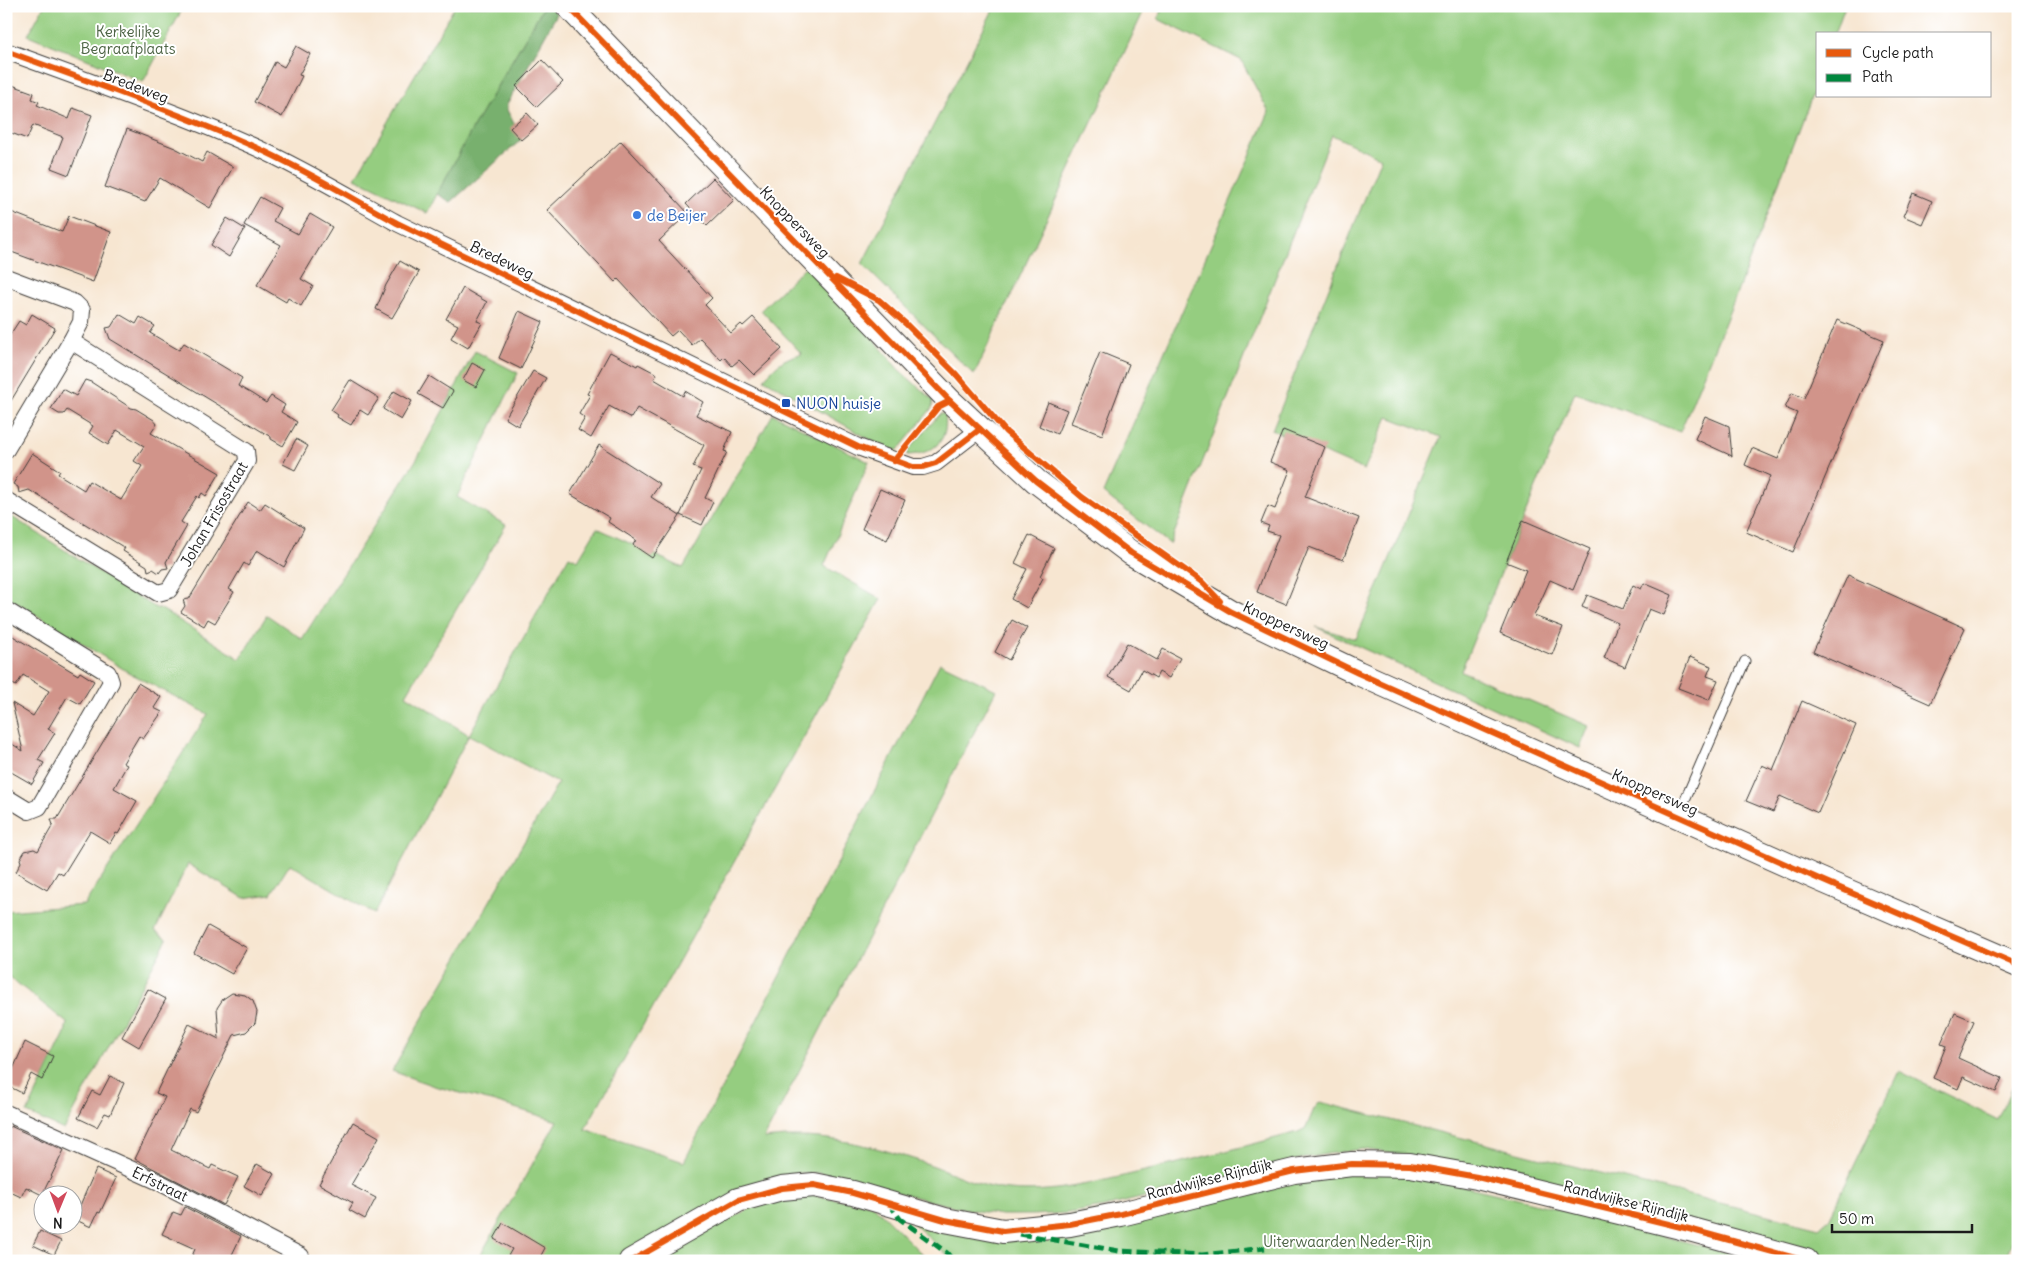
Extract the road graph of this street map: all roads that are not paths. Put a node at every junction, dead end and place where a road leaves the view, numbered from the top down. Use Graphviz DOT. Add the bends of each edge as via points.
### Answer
graph roads {
  1 [pos="568,6"];
  2 [pos="6,51"];
  3 [pos="6,277"];
  4 [pos="71,341"];
  5 [pos="980,429"];
  6 [pos="6,450"];
  7 [pos="6,500"];
  8 [pos="6,610"];
  9 [pos="1746,661"];
  10 [pos="6,797"];
  11 [pos="1678,816"];
  12 [pos="2018,965"];
  13 [pos="6,1113"];
  14 [pos="301,1256"];
  15 [pos="631,1261"];
  16 [pos="1806,1261"];
  1 -- 5 [label="main road, Knoppersweg"];
  2 -- 5 [label="street, Bredeweg" via="114,90 256,148 397,223 858,447 913,467 923,467 936,463"];
  3 -- 4 [label="street" via="75,303 82,310 81,322"];
  4 -- 6 [label="street"];
  4 -- 7 [label="street, Johan Frisostraat" via="246,451 247,461 169,590 158,593"];
  5 -- 11 [label="main road, Knoppersweg" via="1036,481 1131,554 1231,612 1367,677"];
  8 -- 10 [label="street" via="108,673 111,682 40,807 29,812"];
  9 -- 11 [label="lane"];
  11 -- 12 [label="main road, Knoppersweg"];
  13 -- 14 [label="street, Erfstraat" via="157,1181"];
  15 -- 16 [label="main road, Randwijkse Rijndijk" via="738,1200 782,1188 814,1185 945,1220 1003,1231 1070,1224 1294,1171 1352,1164 1410,1165 1477,1177"];
}
